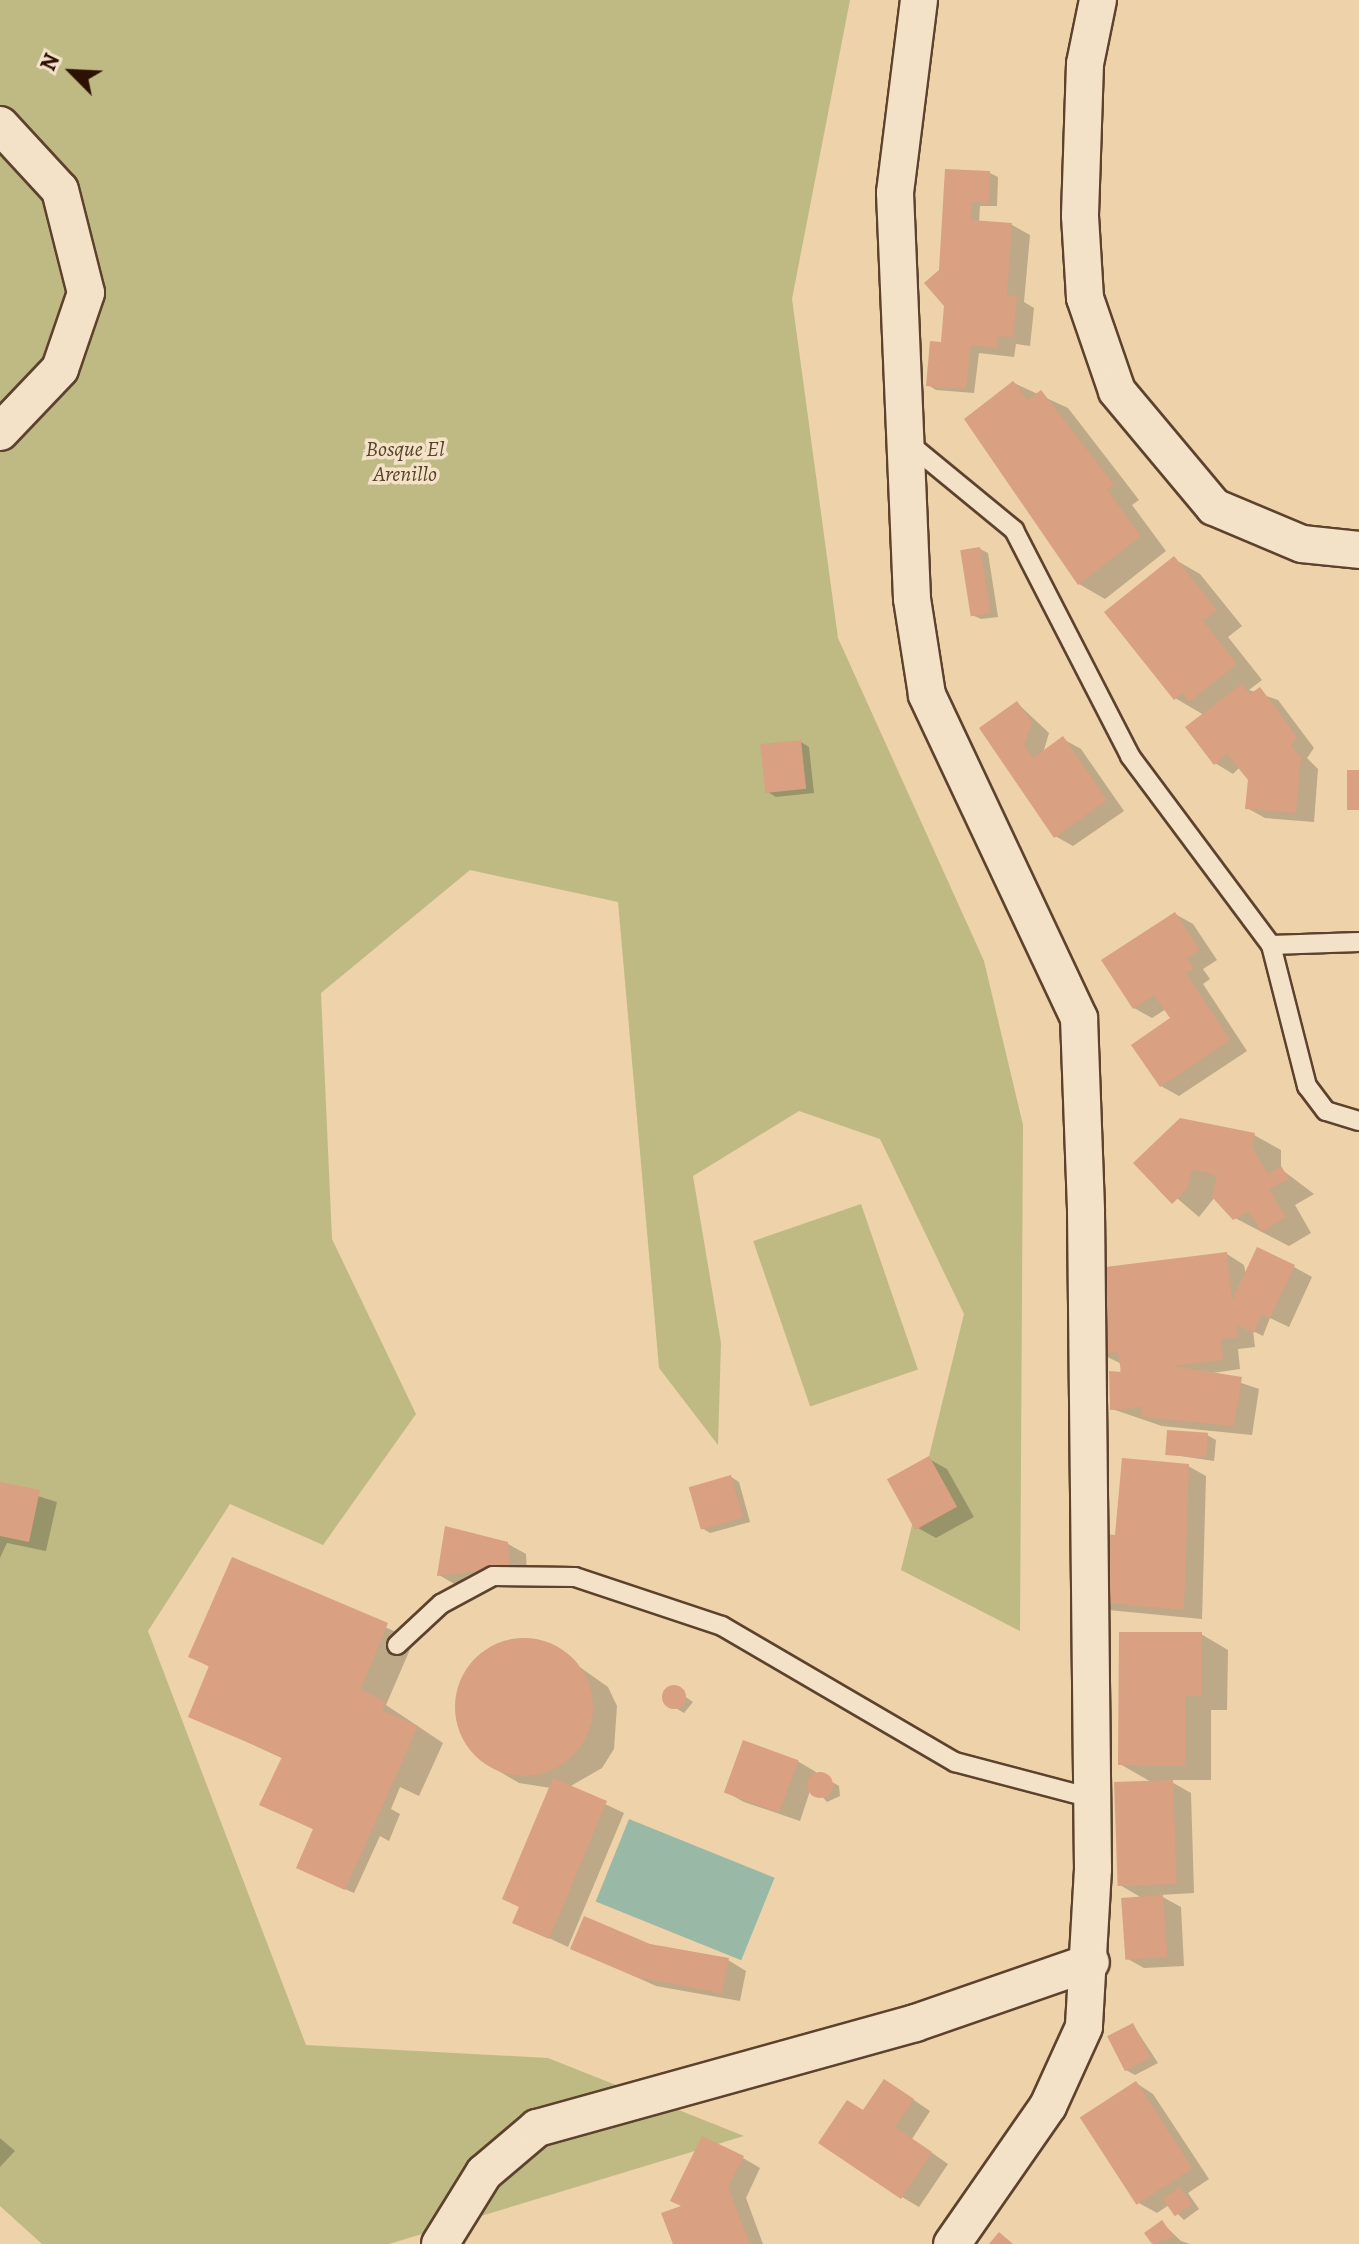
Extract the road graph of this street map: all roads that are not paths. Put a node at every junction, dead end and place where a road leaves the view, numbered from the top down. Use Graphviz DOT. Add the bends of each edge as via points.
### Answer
graph roads {
  1 [pos="919,0"];
  2 [pos="1098,0"];
  3 [pos="0,125"];
  4 [pos="0,432"];
  5 [pos="900,436"];
  6 [pos="1359,550"];
  7 [pos="1359,942"];
  8 [pos="1271,945"];
  9 [pos="1359,1121"];
  10 [pos="397,1645"];
  11 [pos="1091,1798"];
  12 [pos="1091,1962"];
  13 [pos="440,2244"];
  14 [pos="952,2244"];
  1 -- 5 [label="street" via="895,193"];
  2 -- 6 [label="street" via="1085,64 1080,216 1085,298 1117,391 1214,507 1302,544"];
  3 -- 4 [label="street" via="60,190 86,293 60,369"];
  5 -- 8 [label="lane" via="1014,530 1130,756"];
  5 -- 11 [label="street" via="903,527 927,695 1079,1018"];
  7 -- 8 [label="lane"];
  8 -- 9 [label="lane" via="1307,1086 1326,1111"];
  10 -- 11 [label="lane" via="441,1604 493,1576 575,1577 722,1626 955,1762"];
  11 -- 12 [label="street"];
  12 -- 13 [label="street" via="915,2023 537,2128 484,2173"];
  12 -- 14 [label="street" via="1084,2027 1048,2106"];
}
